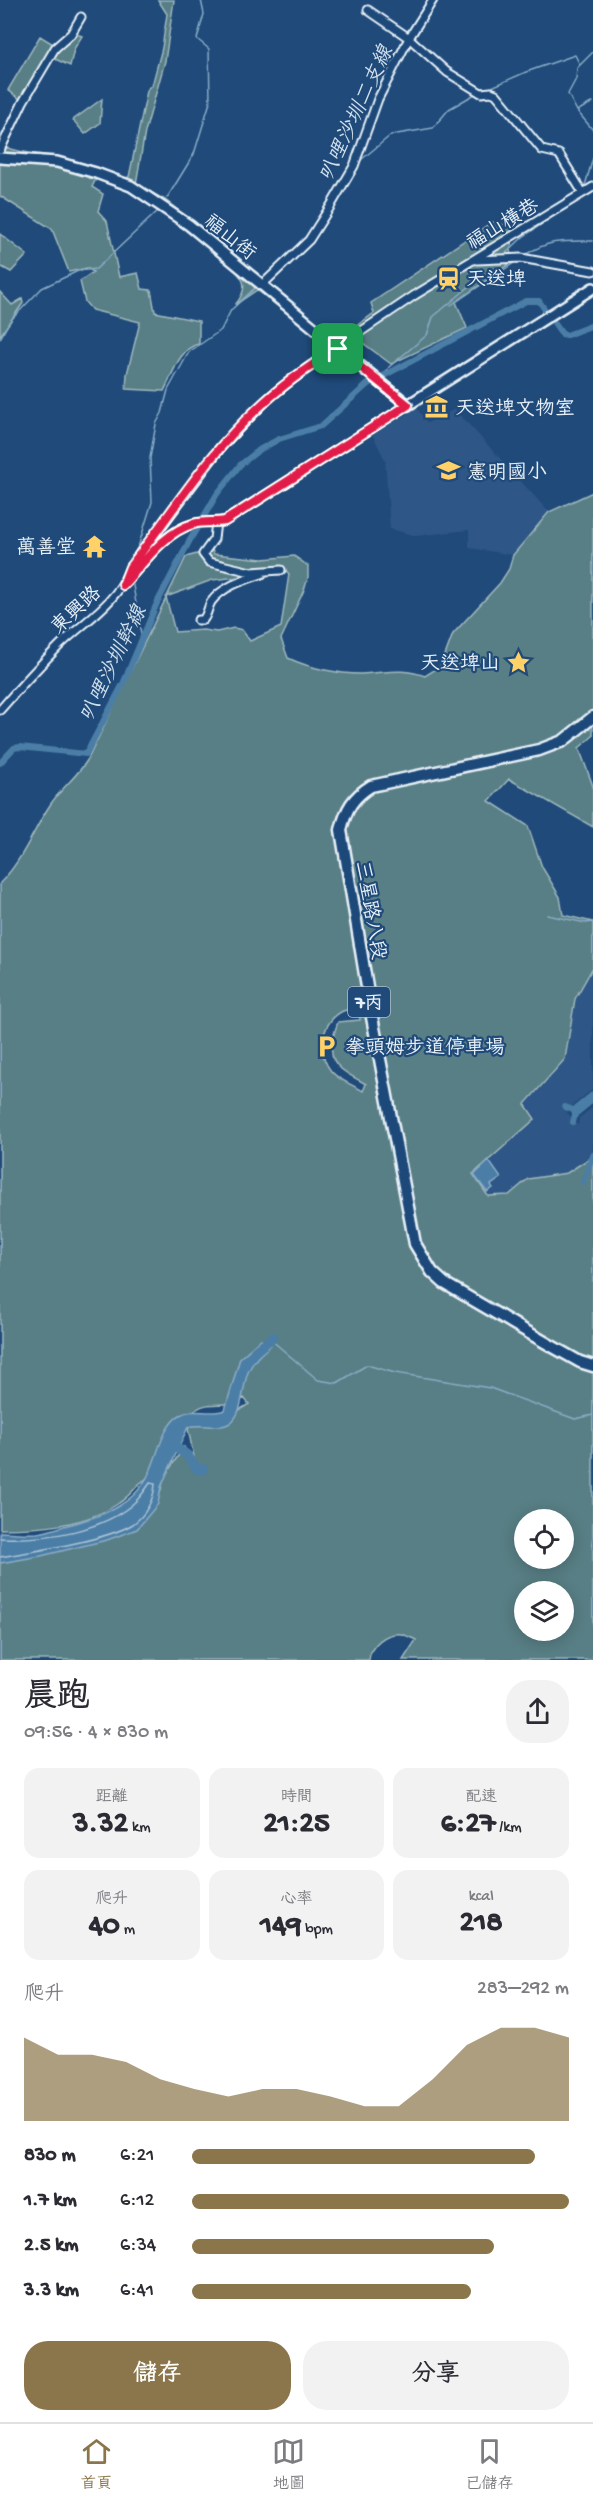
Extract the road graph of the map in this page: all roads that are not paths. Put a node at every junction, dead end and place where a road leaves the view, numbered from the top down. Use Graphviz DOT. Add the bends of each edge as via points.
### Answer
graph roads {
  1 [pos="433,0"];
  2 [pos="368,10"];
  3 [pos="81,17"];
  4 [pos="409,38"];
  5 [pos="0,150"];
  6 [pos="0,158"];
  7 [pos="593,186"];
  8 [pos="583,193"];
  9 [pos="501,244"];
  10 [pos="500,259"];
  11 [pos="474,260"];
  12 [pos="593,271"];
  13 [pos="262,285"];
  14 [pos="593,288"];
  15 [pos="338,349"];
  16 [pos="408,405"];
  17 [pos="216,522"];
  18 [pos="281,570"];
  19 [pos="270,572"];
  20 [pos="123,585"];
  21 [pos="198,620"];
  22 [pos="0,710"];
  23 [pos="593,717"];
  24 [pos="593,1366"];
  1 -- 4 [label="street"];
  2 -- 4 [label="street"];
  3 -- 5 [label="street" via="71,34 54,48"];
  4 -- 8 [label="street" via="447,72 481,93 496,94 542,150 559,154"];
  4 -- 13 [label="street" via="378,99 348,176 309,240"];
  6 -- 13 [label="street, 福山街" via="57,162 131,186 183,220"];
  7 -- 8 [label="street, 福山橫巷"];
  8 -- 9 [label="street, 福山橫巷"];
  9 -- 10 [label="street"];
  9 -- 11 [label="street, 福山橫巷"];
  10 -- 11 [label="street"];
  10 -- 12 [label="street" via="521,258"];
  11 -- 15 [label="street, 福山橫巷"];
  13 -- 15 [label="street, 福山街"];
  14 -- 16 [label="street"];
  15 -- 16 [label="street, 福山街"];
  15 -- 20 [label="street, 東興路" via="272,395 235,431 130,567"];
  16 -- 17 [label="street" via="225,521"];
  17 -- 19 [label="street" via="214,539 203,554 209,562 251,572"];
  17 -- 20 [label="street" via="184,526 168,537"];
  18 -- 19 [label="street"];
  19 -- 21 [label="street" via="237,583 220,594 203,620"];
  20 -- 22 [label="street, 東興路"];
  23 -- 24 [label="main road, 三星路八段 / 7丙" via="563,741 539,750 371,786 351,802 341,830 415,1244 432,1272 444,1283"];
}
